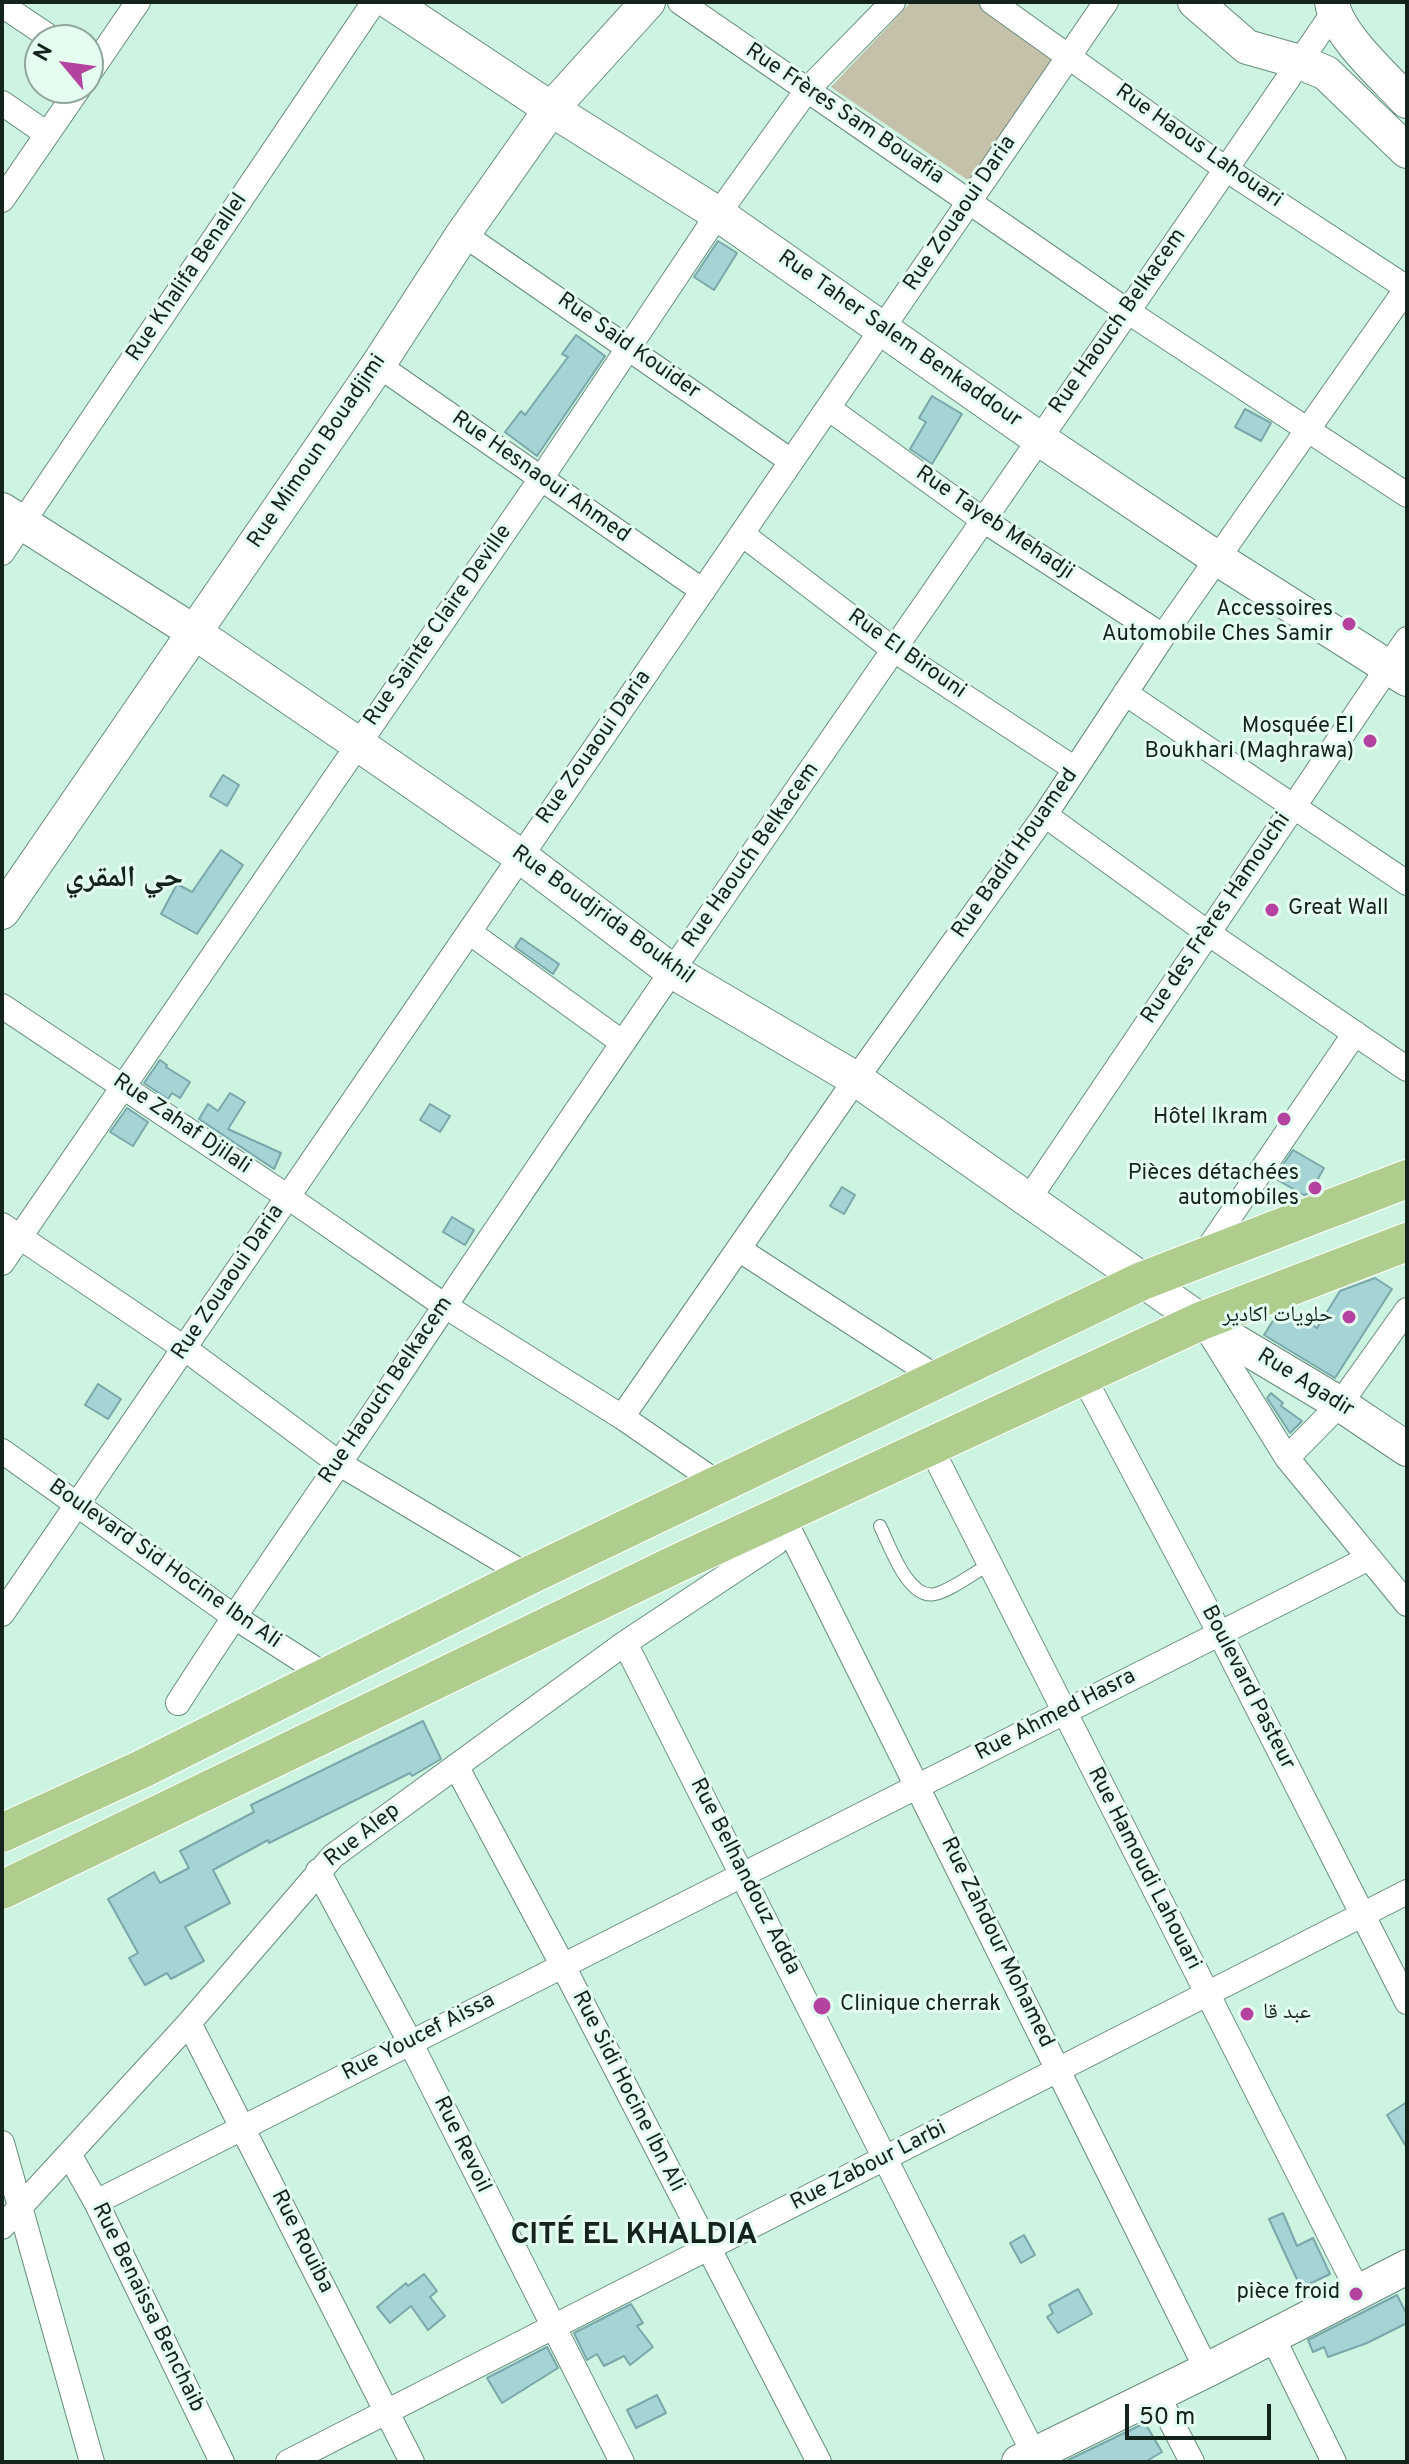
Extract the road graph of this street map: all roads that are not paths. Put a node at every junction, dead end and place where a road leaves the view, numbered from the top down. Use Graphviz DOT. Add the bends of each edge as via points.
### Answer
graph roads {
  1 [pos="138,2"];
  2 [pos="374,2"];
  3 [pos="390,2"];
  4 [pos="648,2"];
  5 [pos="680,2"];
  6 [pos="893,2"];
  7 [pos="992,2"];
  8 [pos="1106,2"];
  9 [pos="1195,2"];
  10 [pos="2,5"];
  11 [pos="1333,8"];
  12 [pos="30,24"];
  13 [pos="104,49"];
  14 [pos="1069,57"];
  15 [pos="1300,62"];
  16 [pos="807,90"];
  17 [pos="1407,101"];
  18 [pos="2,103"];
  19 [pos="68,104"];
  20 [pos="551,109"];
  21 [pos="47,134"];
  22 [pos="1407,151"];
  23 [pos="1227,170"];
  24 [pos="2,200"];
  25 [pos="970,201"];
  26 [pos="718,214"];
  27 [pos="463,234"];
  28 [pos="1404,300"];
  29 [pos="1127,311"];
  30 [pos="883,328"];
  31 [pos="629,347"];
  32 [pos="378,365"];
  33 [pos="828,408"];
  34 [pos="1307,429"];
  35 [pos="1038,438"];
  36 [pos="791,461"];
  37 [pos="540,480"];
  38 [pos="1407,495"];
  39 [pos="12,516"];
  40 [pos="983,520"];
  41 [pos="742,534"];
  42 [pos="2,553"];
  43 [pos="1218,559"];
  44 [pos="703,591"];
  45 [pos="194,632"];
  46 [pos="1163,636"];
  47 [pos="894,650"];
  48 [pos="1401,661"];
  49 [pos="1125,693"];
  50 [pos="358,744"];
  51 [pos="1075,769"];
  52 [pos="1292,805"];
  53 [pos="1045,815"];
  54 [pos="520,856"];
  55 [pos="1407,883"];
  56 [pos="2,912"];
  57 [pos="469,932"];
  58 [pos="1208,933"];
  59 [pos="672,971"];
  60 [pos="2,1006"];
  61 [pos="1355,1033"];
  62 [pos="623,1043"];
  63 [pos="1407,1069"];
  64 [pos="856,1079"];
  65 [pos="123,1086"];
  66 [pos="1407,1179"];
  67 [pos="288,1197"];
  68 [pos="1028,1200"];
  69 [pos="11,1231"];
  70 [pos="1407,1242"];
  71 [pos="740,1250"];
  72 [pos="1203,1256"];
  73 [pos="2,1263"];
  74 [pos="1142,1281"];
  75 [pos="445,1306"];
  76 [pos="1407,1310"];
  77 [pos="1201,1321"];
  78 [pos="184,1348"];
  79 [pos="1083,1376"];
  80 [pos="939,1379"];
  81 [pos="1340,1404"];
  82 [pos="622,1417"];
  83 [pos="930,1446"];
  84 [pos="1407,1449"];
  85 [pos="2,1451"];
  86 [pos="1287,1458"];
  87 [pos="340,1464"];
  88 [pos="719,1484"];
  89 [pos="78,1504"];
  90 [pos="783,1517"];
  91 [pos="880,1526"];
  92 [pos="1369,1558"];
  93 [pos="990,1564"];
  94 [pos="528,1576"];
  95 [pos="1407,1604"];
  96 [pos="2,1614"];
  97 [pos="233,1616"];
  98 [pos="1220,1634"];
  99 [pos="625,1643"];
  100 [pos="328,1677"];
  101 [pos="178,1703"];
  102 [pos="1064,1713"];
  103 [pos="456,1766"];
  104 [pos="918,1785"];
  105 [pos="2,1833"];
  106 [pos="318,1871"];
  107 [pos="744,1876"];
  108 [pos="2,1890"];
  109 [pos="1407,1892"];
  110 [pos="1361,1913"];
  111 [pos="563,1966"];
  112 [pos="1205,1994"];
  113 [pos="1407,2002"];
  114 [pos="189,2023"];
  115 [pos="410,2042"];
  116 [pos="1059,2070"];
  117 [pos="244,2128"];
  118 [pos="2,2143"];
  119 [pos="70,2156"];
  120 [pos="885,2158"];
  121 [pos="96,2202"];
  122 [pos="20,2206"];
  123 [pos="2,2227"];
  124 [pos="708,2249"];
  125 [pos="1407,2267"];
  126 [pos="1358,2291"];
  127 [pos="552,2328"];
  128 [pos="1272,2336"];
  129 [pos="1207,2370"];
  130 [pos="1157,2394"];
  131 [pos="387,2413"];
  132 [pos="1027,2458"];
  133 [pos="92,2462"];
  134 [pos="222,2462"];
  135 [pos="288,2462"];
  136 [pos="412,2462"];
  137 [pos="622,2462"];
  138 [pos="819,2462"];
  139 [pos="1192,2462"];
  140 [pos="1334,2462"];
  1 -- 13 [label="street"];
  2 -- 39 [label="street, Rue Khalifa Benallel"];
  3 -- 20 [label="street, Rue Taher Salem Benkaddour"];
  4 -- 20 [label="street, Rue Mimoun Bouadjimi"];
  5 -- 16 [label="street, Rue Frères Sam Bouafia"];
  6 -- 16 [label="street, Rue Sainte Claire Deville"];
  7 -- 14 [label="street, Rue Haous Lahouari"];
  8 -- 14 [label="street, Rue Zouaoui Daria"];
  9 -- 15 [label="street" via="1247,47"];
  10 -- 12 [label="street"];
  11 -- 15 [label="street, Rue Haouch Belkacem"];
  11 -- 17 [label="street" via="1350,38"];
  14 -- 23 [label="street, Rue Haous Lahouari"];
  14 -- 25 [label="street, Rue Zouaoui Daria"];
  15 -- 22 [label="street" via="1326,73"];
  15 -- 23 [label="street, Rue Haouch Belkacem"];
  16 -- 25 [label="street, Rue Frères Sam Bouafia"];
  16 -- 26 [label="street, Rue Sainte Claire Deville"];
  18 -- 21 [label="street"];
  19 -- 21 [label="street"];
  20 -- 26 [label="street, Rue Taher Salem Benkaddour"];
  20 -- 27 [label="street, Rue Mimoun Bouadjimi"];
  21 -- 24 [label="street"];
  23 -- 28 [label="street, Rue Haous Lahouari"];
  23 -- 29 [label="street, Rue Haouch Belkacem"];
  25 -- 29 [label="street, Rue Frères Sam Bouafia"];
  25 -- 30 [label="street, Rue Zouaoui Daria"];
  26 -- 30 [label="street, Rue Taher Salem Benkaddour"];
  26 -- 31 [label="street, Rue Sainte Claire Deville"];
  27 -- 31 [label="street, Rue Said Kouider"];
  27 -- 32 [label="street, Rue Mimoun Bouadjimi"];
  28 -- 34 [label="street, Rue Badid Houamed"];
  29 -- 34 [label="street, Rue Frères Sam Bouafia"];
  29 -- 35 [label="street, Rue Haouch Belkacem"];
  30 -- 33 [label="street, Rue Zouaoui Daria"];
  30 -- 35 [label="street, Rue Taher Salem Benkaddour"];
  31 -- 36 [label="street, Rue Said Kouider"];
  31 -- 37 [label="street, Rue Sainte Claire Deville"];
  32 -- 37 [label="street, Rue Hesnaoui Ahmed"];
  32 -- 45 [label="street, Rue Mimoun Bouadjimi"];
  33 -- 36 [label="street, Rue Zouaoui Daria"];
  33 -- 40 [label="street, Rue Tayeb Mehadji"];
  34 -- 38 [label="street, Rue Frères Sam Bouafia"];
  34 -- 43 [label="street, Rue Badid Houamed"];
  35 -- 40 [label="street, Rue Haouch Belkacem"];
  35 -- 43 [label="street, Rue Taher Salem Benkaddour"];
  36 -- 41 [label="street, Rue Zouaoui Daria"];
  37 -- 44 [label="street, Rue Hesnaoui Ahmed"];
  37 -- 50 [label="street, Rue Sainte Claire Deville"];
  39 -- 42 [label="street, Rue Khalifa Benallel"];
  39 -- 45 [label="street, Rue Boudjrida Boukhil"];
  40 -- 46 [label="street, Rue Tayeb Mehadji"];
  40 -- 47 [label="street, Rue Haouch Belkacem"];
  41 -- 44 [label="street, Rue Zouaoui Daria"];
  41 -- 47 [label="street, Rue El Birouni"];
  43 -- 46 [label="street, Rue Badid Houamed"];
  43 -- 48 [label="street, Rue Taher Salem Benkaddour"];
  44 -- 54 [label="street, Rue Zouaoui Daria"];
  45 -- 50 [label="street, Rue Boudjrida Boukhil"];
  45 -- 56 [label="street, Rue Mimoun Bouadjimi"];
  46 -- 49 [label="street, Rue Badid Houamed"];
  47 -- 51 [label="street, Rue El Birouni"];
  47 -- 59 [label="street, Rue Haouch Belkacem"];
  48 -- 52 [label="street, Rue des Frères Hamouchi"];
  49 -- 51 [label="street, Rue Badid Houamed"];
  49 -- 52 [label="street"];
  50 -- 54 [label="street, Rue Boudjrida Boukhil"];
  50 -- 65 [label="street, Rue Sainte Claire Deville"];
  51 -- 53 [label="street, Rue Badid Houamed"];
  52 -- 55 [label="street"];
  52 -- 58 [label="street, Rue des Frères Hamouchi"];
  53 -- 58 [label="street"];
  53 -- 64 [label="street, Rue Badid Houamed"];
  54 -- 57 [label="street, Rue Zouaoui Daria"];
  54 -- 59 [label="street, Rue Boudjrida Boukhil"];
  57 -- 62 [label="street"];
  57 -- 67 [label="street, Rue Zouaoui Daria"];
  58 -- 61 [label="street"];
  58 -- 68 [label="street, Rue des Frères Hamouchi"];
  59 -- 62 [label="street, Rue Haouch Belkacem"];
  59 -- 64 [label="street, Rue Boudjrida Boukhil"];
  60 -- 65 [label="street, Rue Zahaf Djilali"];
  61 -- 63 [label="street"];
  61 -- 72 [label="street"];
  62 -- 75 [label="street, Rue Haouch Belkacem"];
  64 -- 68 [label="street, Rue Boudjrida Boukhil"];
  64 -- 71 [label="street, Rue Badid Houamed"];
  65 -- 67 [label="street, Rue Zahaf Djilali"];
  65 -- 69 [label="street, Rue Sainte Claire Deville"];
  66 -- 72 [label="main road"];
  67 -- 75 [label="street, Rue Zahaf Djilali"];
  67 -- 78 [label="street, Rue Zouaoui Daria"];
  68 -- 74 [label="street, Rue Boudjrida Boukhil"];
  69 -- 73 [label="street, Rue Sainte Claire Deville"];
  69 -- 78 [label="street"];
  70 -- 77 [label="main road"];
  71 -- 80 [label="street"];
  71 -- 82 [label="street, Rue Badid Houamed"];
  72 -- 74 [label="main road"];
  74 -- 77 [label="street, Rue Boudjrida Boukhil"];
  74 -- 80 [label="main road"];
  75 -- 82 [label="street, Rue Zahaf Djilali"];
  75 -- 87 [label="street, Rue Haouch Belkacem"];
  76 -- 81 [label="street"];
  77 -- 79 [label="main road"];
  77 -- 81 [label="street, Rue Agadir"];
  77 -- 86 [label="street"];
  78 -- 87 [label="street"];
  78 -- 89 [label="street, Rue Zouaoui Daria"];
  79 -- 83 [label="main road"];
  79 -- 98 [label="street, Boulevard Pasteur"];
  80 -- 88 [label="main road"];
  81 -- 84 [label="street, Rue Agadir"];
  81 -- 86 [label="street"];
  82 -- 88 [label="street, Rue Zahaf Djilali"];
  83 -- 90 [label="main road"];
  83 -- 93 [label="street, Rue Hamoudi Lahouari"];
  85 -- 89 [label="street, Boulevard Sid Hocine Ibn Ali"];
  86 -- 92 [label="street"];
  87 -- 94 [label="street"];
  87 -- 97 [label="street, Rue Haouch Belkacem"];
  88 -- 94 [label="main road"];
  89 -- 96 [label="street, Rue Zouaoui Daria"];
  89 -- 97 [label="street, Boulevard Sid Hocine Ibn Ali"];
  90 -- 99 [label="street, Rue Alep" via="776,1543"];
  90 -- 104 [label="street, Rue Zahdour Mohamed"];
  90 -- 108 [label="main road"];
  91 -- 93 [label="lane" via="920,1594 936,1594"];
  92 -- 95 [label="street"];
  92 -- 98 [label="street, Rue Ahmed Hasra"];
  93 -- 102 [label="street, Rue Hamoudi Lahouari"];
  94 -- 100 [label="main road"];
  97 -- 100 [label="street, Boulevard Sid Hocine Ibn Ali"];
  97 -- 101 [label="street, Rue Haouch Belkacem"];
  98 -- 102 [label="street, Rue Ahmed Hasra"];
  98 -- 110 [label="street, Boulevard Pasteur"];
  99 -- 103 [label="street, Rue Alep"];
  99 -- 107 [label="street, Rue Belhandouz Adda"];
  100 -- 105 [label="main road"];
  102 -- 104 [label="street, Rue Ahmed Hasra"];
  102 -- 112 [label="street, Rue Hamoudi Lahouari"];
  103 -- 106 [label="street, Rue Alep"];
  103 -- 111 [label="street, Rue Sidi Hocine Ibn Ali"];
  104 -- 107 [label="street, Rue Ahmed Hasra"];
  104 -- 116 [label="street, Rue Zahdour Mohamed"];
  106 -- 114 [label="street, Rue Alep"];
  106 -- 115 [label="street, Rue Revoil"];
  107 -- 111 [label="street, Rue Youcef Aissa"];
  107 -- 120 [label="street, Rue Belhandouz Adda"];
  109 -- 110 [label="street, Rue Zabour Larbi"];
  110 -- 112 [label="street, Rue Zabour Larbi"];
  110 -- 113 [label="street, Boulevard Pasteur"];
  111 -- 115 [label="street, Rue Youcef Aissa"];
  111 -- 124 [label="street, Rue Sidi Hocine Ibn Ali"];
  112 -- 116 [label="street, Rue Zabour Larbi"];
  112 -- 126 [label="street, Rue Hamoudi Lahouari"];
  114 -- 117 [label="street, Rue Rouiba"];
  114 -- 119 [label="street, Rue Alep"];
  115 -- 117 [label="street, Rue Youcef Aissa"];
  115 -- 127 [label="street, Rue Revoil"];
  116 -- 120 [label="street, Rue Zabour Larbi"];
  116 -- 129 [label="street, Rue Zahdour Mohamed"];
  117 -- 121 [label="street, Rue Youcef Aissa"];
  117 -- 131 [label="street, Rue Rouiba"];
  118 -- 122 [label="street"];
  119 -- 121 [label="street, Rue Benaissa Benchaib"];
  119 -- 122 [label="street, Rue Alep"];
  120 -- 124 [label="street, Rue Zabour Larbi"];
  120 -- 132 [label="street, Rue Belhandouz Adda"];
  121 -- 134 [label="street, Rue Benaissa Benchaib"];
  122 -- 123 [label="street, Rue Alep"];
  122 -- 133 [label="street"];
  124 -- 127 [label="street, Rue Zabour Larbi"];
  124 -- 138 [label="street, Rue Sidi Hocine Ibn Ali"];
  125 -- 126 [label="street"];
  126 -- 128 [label="street"];
  127 -- 131 [label="street, Rue Zabour Larbi"];
  127 -- 137 [label="street, Rue Revoil"];
  128 -- 129 [label="street"];
  128 -- 140 [label="street"];
  129 -- 130 [label="street"];
  130 -- 132 [label="street"];
  130 -- 139 [label="street"];
  131 -- 135 [label="street, Rue Zabour Larbi"];
  131 -- 136 [label="street, Rue Rouiba"];
}
